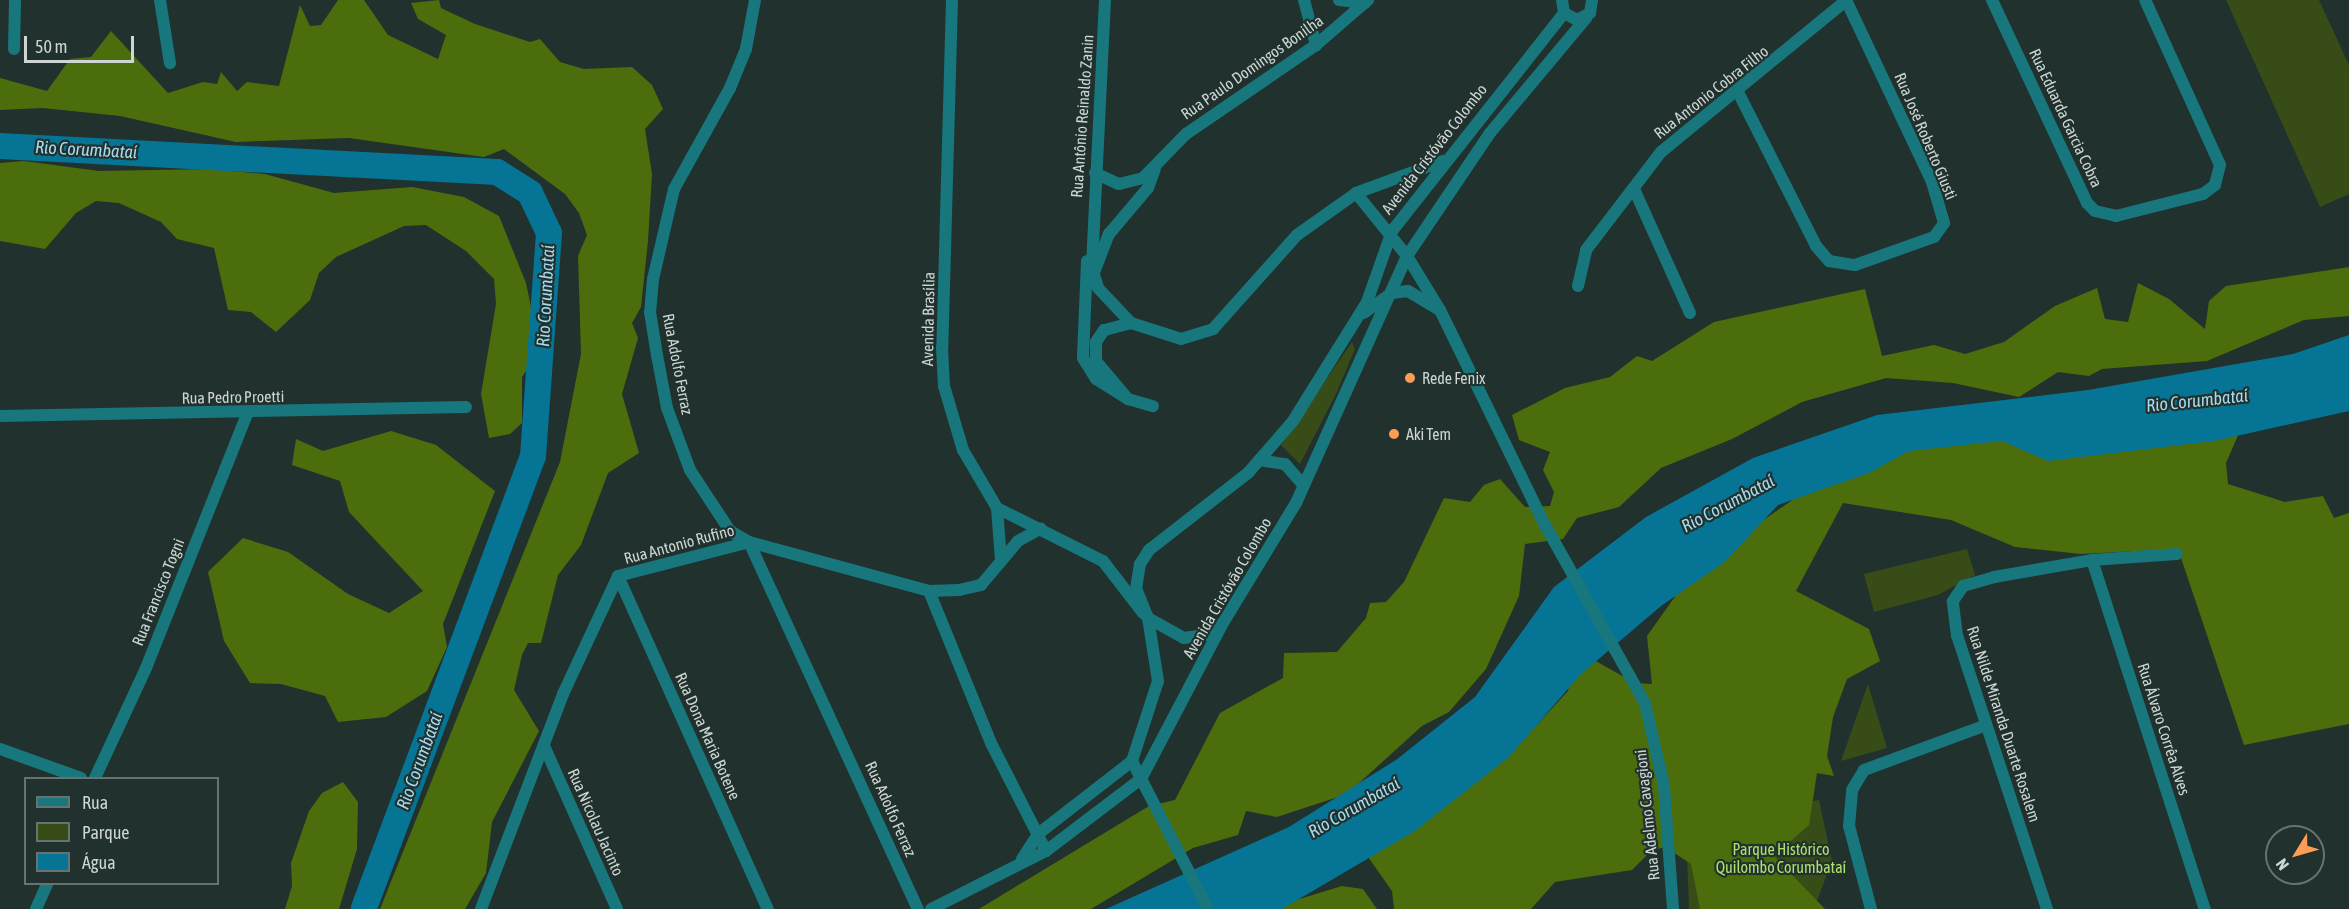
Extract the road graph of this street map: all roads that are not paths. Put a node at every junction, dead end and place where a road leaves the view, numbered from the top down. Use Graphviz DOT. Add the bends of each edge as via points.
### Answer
graph roads {
  1 [pos="15,0"];
  2 [pos="160,0"];
  3 [pos="755,0"];
  4 [pos="952,0"];
  5 [pos="1105,0"];
  6 [pos="1304,0"];
  7 [pos="1339,0"];
  8 [pos="1604,0"];
  9 [pos="1847,0"];
  10 [pos="1992,0"];
  11 [pos="2145,0"];
  12 [pos="1367,2"];
  13 [pos="1563,6"];
  14 [pos="1590,9"];
  15 [pos="1316,45"];
  16 [pos="14,49"];
  17 [pos="170,63"];
  18 [pos="1738,92"];
  19 [pos="1444,160"];
  20 [pos="1155,169"];
  21 [pos="1095,173"];
  22 [pos="1634,189"];
  23 [pos="1356,193"];
  24 [pos="1392,231"];
  25 [pos="1090,234"];
  26 [pos="1407,256"];
  27 [pos="1094,277"];
  28 [pos="1578,286"];
  29 [pos="1392,293"];
  30 [pos="1440,310"];
  31 [pos="1690,313"];
  32 [pos="1131,323"];
  33 [pos="1352,324"];
  34 [pos="1128,399"];
  35 [pos="1153,406"];
  36 [pos="466,407"];
  37 [pos="247,414"];
  38 [pos="0,416"];
  39 [pos="1259,460"];
  40 [pos="1303,486"];
  41 [pos="997,508"];
  42 [pos="1041,528"];
  43 [pos="749,542"];
  44 [pos="2177,554"];
  45 [pos="1001,560"];
  46 [pos="2092,560"];
  47 [pos="618,576"];
  48 [pos="929,591"];
  49 [pos="1148,618"];
  50 [pos="1223,623"];
  51 [pos="1986,724"];
  52 [pos="545,748"];
  53 [pos="0,749"];
  54 [pos="1132,761"];
  55 [pos="78,777"];
  56 [pos="95,777"];
  57 [pos="1141,779"];
  58 [pos="1038,834"];
  59 [pos="1046,851"];
  60 [pos="1023,859"];
  61 [pos="47,885"];
  62 [pos="36,909"];
  63 [pos="481,909"];
  64 [pos="617,909"];
  65 [pos="768,909"];
  66 [pos="918,909"];
  67 [pos="931,909"];
  68 [pos="1208,909"];
  69 [pos="1673,909"];
  70 [pos="1871,909"];
  71 [pos="2047,909"];
  72 [pos="2205,909"];
  1 -- 16 [label="street"];
  2 -- 17 [label="street"];
  3 -- 43 [label="street, Rua Adolfo Ferraz" via="746,49 730,88 674,189 650,312 667,408 690,470 730,531"];
  4 -- 41 [label="street, Avenida Brasília" via="944,386 963,450"];
  5 -- 21 [label="street, Rua Antônio Reinaldo Zanin"];
  6 -- 15 [label="street"];
  7 -- 12 [label="street"];
  8 -- 14 [label="street, Avenida Cristóvão Colombo"];
  9 -- 18 [label="street, Rua Antonio Cobra Filho"];
  9 -- 18 [label="street, Rua José Roberto Giusti" via="1932,182 1944,223 1934,237 1855,265 1829,261 1816,246"];
  10 -- 11 [label="street, Rua Eduarda Garcia Cobra" via="2087,203 2095,211 2116,216 2203,194 2215,185 2220,165"];
  12 -- 15 [label="street, Rua Paulo Domingos Bonilha"];
  13 -- 14 [label="street" via="1572,19"];
  13 -- 19 [label="street, Avenida Cristóvão Colombo"];
  14 -- 26 [label="street, Avenida Cristóvão Colombo" via="1490,133"];
  15 -- 20 [label="street, Rua Paulo Domingos Bonilha" via="1186,134"];
  18 -- 22 [label="street, Rua Antonio Cobra Filho" via="1661,152"];
  19 -- 23 [label="street"];
  19 -- 24 [label="street, Avenida Cristóvão Colombo"];
  20 -- 21 [label="street, Rua Paulo Domingos Bonilha" via="1128,184"];
  20 -- 27 [label="street" via="1148,188 1109,234"];
  21 -- 25 [label="street, Rua Antônio Reinaldo Zanin"];
  22 -- 28 [label="street, Rua Antonio Cobra Filho" via="1586,250"];
  22 -- 31 [label="street"];
  23 -- 24 [label="street"];
  23 -- 32 [label="street" via="1297,235 1236,310 1213,329 1181,339"];
  24 -- 26 [label="street"];
  24 -- 33 [label="street, Avenida Cristóvão Colombo" via="1377,281"];
  25 -- 27 [label="street, Rua Antônio Reinaldo Zanin"];
  25 -- 34 [label="street, Rua Antônio Reinaldo Zanin" via="1080,344 1096,380"];
  26 -- 29 [label="street, Avenida Cristóvão Colombo"];
  26 -- 30 [label="street, Rua Adelmo Cavagioni"];
  27 -- 32 [label="street"];
  29 -- 30 [label="street" via="1408,291"];
  29 -- 33 [label="street"];
  29 -- 40 [label="street, Avenida Cristóvão Colombo"];
  30 -- 69 [label="street, Rua Adelmo Cavagioni" via="1545,525 1645,703 1657,744"];
  32 -- 34 [label="street, Rua Antônio Reinaldo Zanin" via="1104,330 1094,351 1106,378"];
  33 -- 39 [label="street, Avenida Cristóvão Colombo" via="1305,404"];
  34 -- 35 [label="street, Rua Antônio Reinaldo Zanin"];
  36 -- 37 [label="street, Rua Pedro Proetti"];
  37 -- 38 [label="street, Rua Pedro Proetti"];
  37 -- 56 [label="street, Rua Francisco Togni" via="146,668"];
  39 -- 40 [label="street" via="1285,464"];
  39 -- 49 [label="street, Avenida Cristóvão Colombo" via="1149,550 1140,564 1136,590"];
  40 -- 50 [label="street, Avenida Cristóvão Colombo"];
  41 -- 42 [label="street"];
  41 -- 45 [label="street"];
  42 -- 45 [label="street, Rua Antonio Rufino"];
  42 -- 49 [label="street" via="1103,561"];
  43 -- 47 [label="street, Rua Antonio Rufino"];
  43 -- 48 [label="street, Rua Antonio Rufino"];
  43 -- 66 [label="street, Rua Adolfo Ferraz"];
  44 -- 46 [label="street, Rua Nilde Miranda Duarte Rosalem"];
  45 -- 48 [label="street, Rua Antonio Rufino" via="981,585"];
  46 -- 51 [label="street, Rua Nilde Miranda Duarte Rosalem" via="1994,577 1958,590 1952,616"];
  46 -- 72 [label="street, Rua Álvaro Corrêa Alves"];
  47 -- 52 [label="street, Rua Antonio Rufino" via="563,694"];
  47 -- 65 [label="street, Rua Dona Maria Botene"];
  48 -- 58 [label="street" via="992,745"];
  49 -- 50 [label="street" via="1184,638 1205,635"];
  49 -- 54 [label="street, Avenida Cristóvão Colombo" via="1158,681"];
  50 -- 57 [label="street, Avenida Cristóvão Colombo"];
  51 -- 70 [label="street" via="1864,770 1852,790 1849,826"];
  51 -- 71 [label="street, Rua Nilde Miranda Duarte Rosalem"];
  52 -- 63 [label="street, Rua Antonio Rufino"];
  52 -- 64 [label="street, Rua Nicolau Jacinto"];
  53 -- 55 [label="street"];
  54 -- 57 [label="street"];
  54 -- 58 [label="street"];
  57 -- 59 [label="street, Avenida Cristóvão Colombo"];
  57 -- 68 [label="street"];
  58 -- 59 [label="street"];
  58 -- 60 [label="street"];
  59 -- 60 [label="street, Avenida Cristóvão Colombo"];
  60 -- 67 [label="street, Avenida Cristóvão Colombo"];
  61 -- 62 [label="street"];
}
